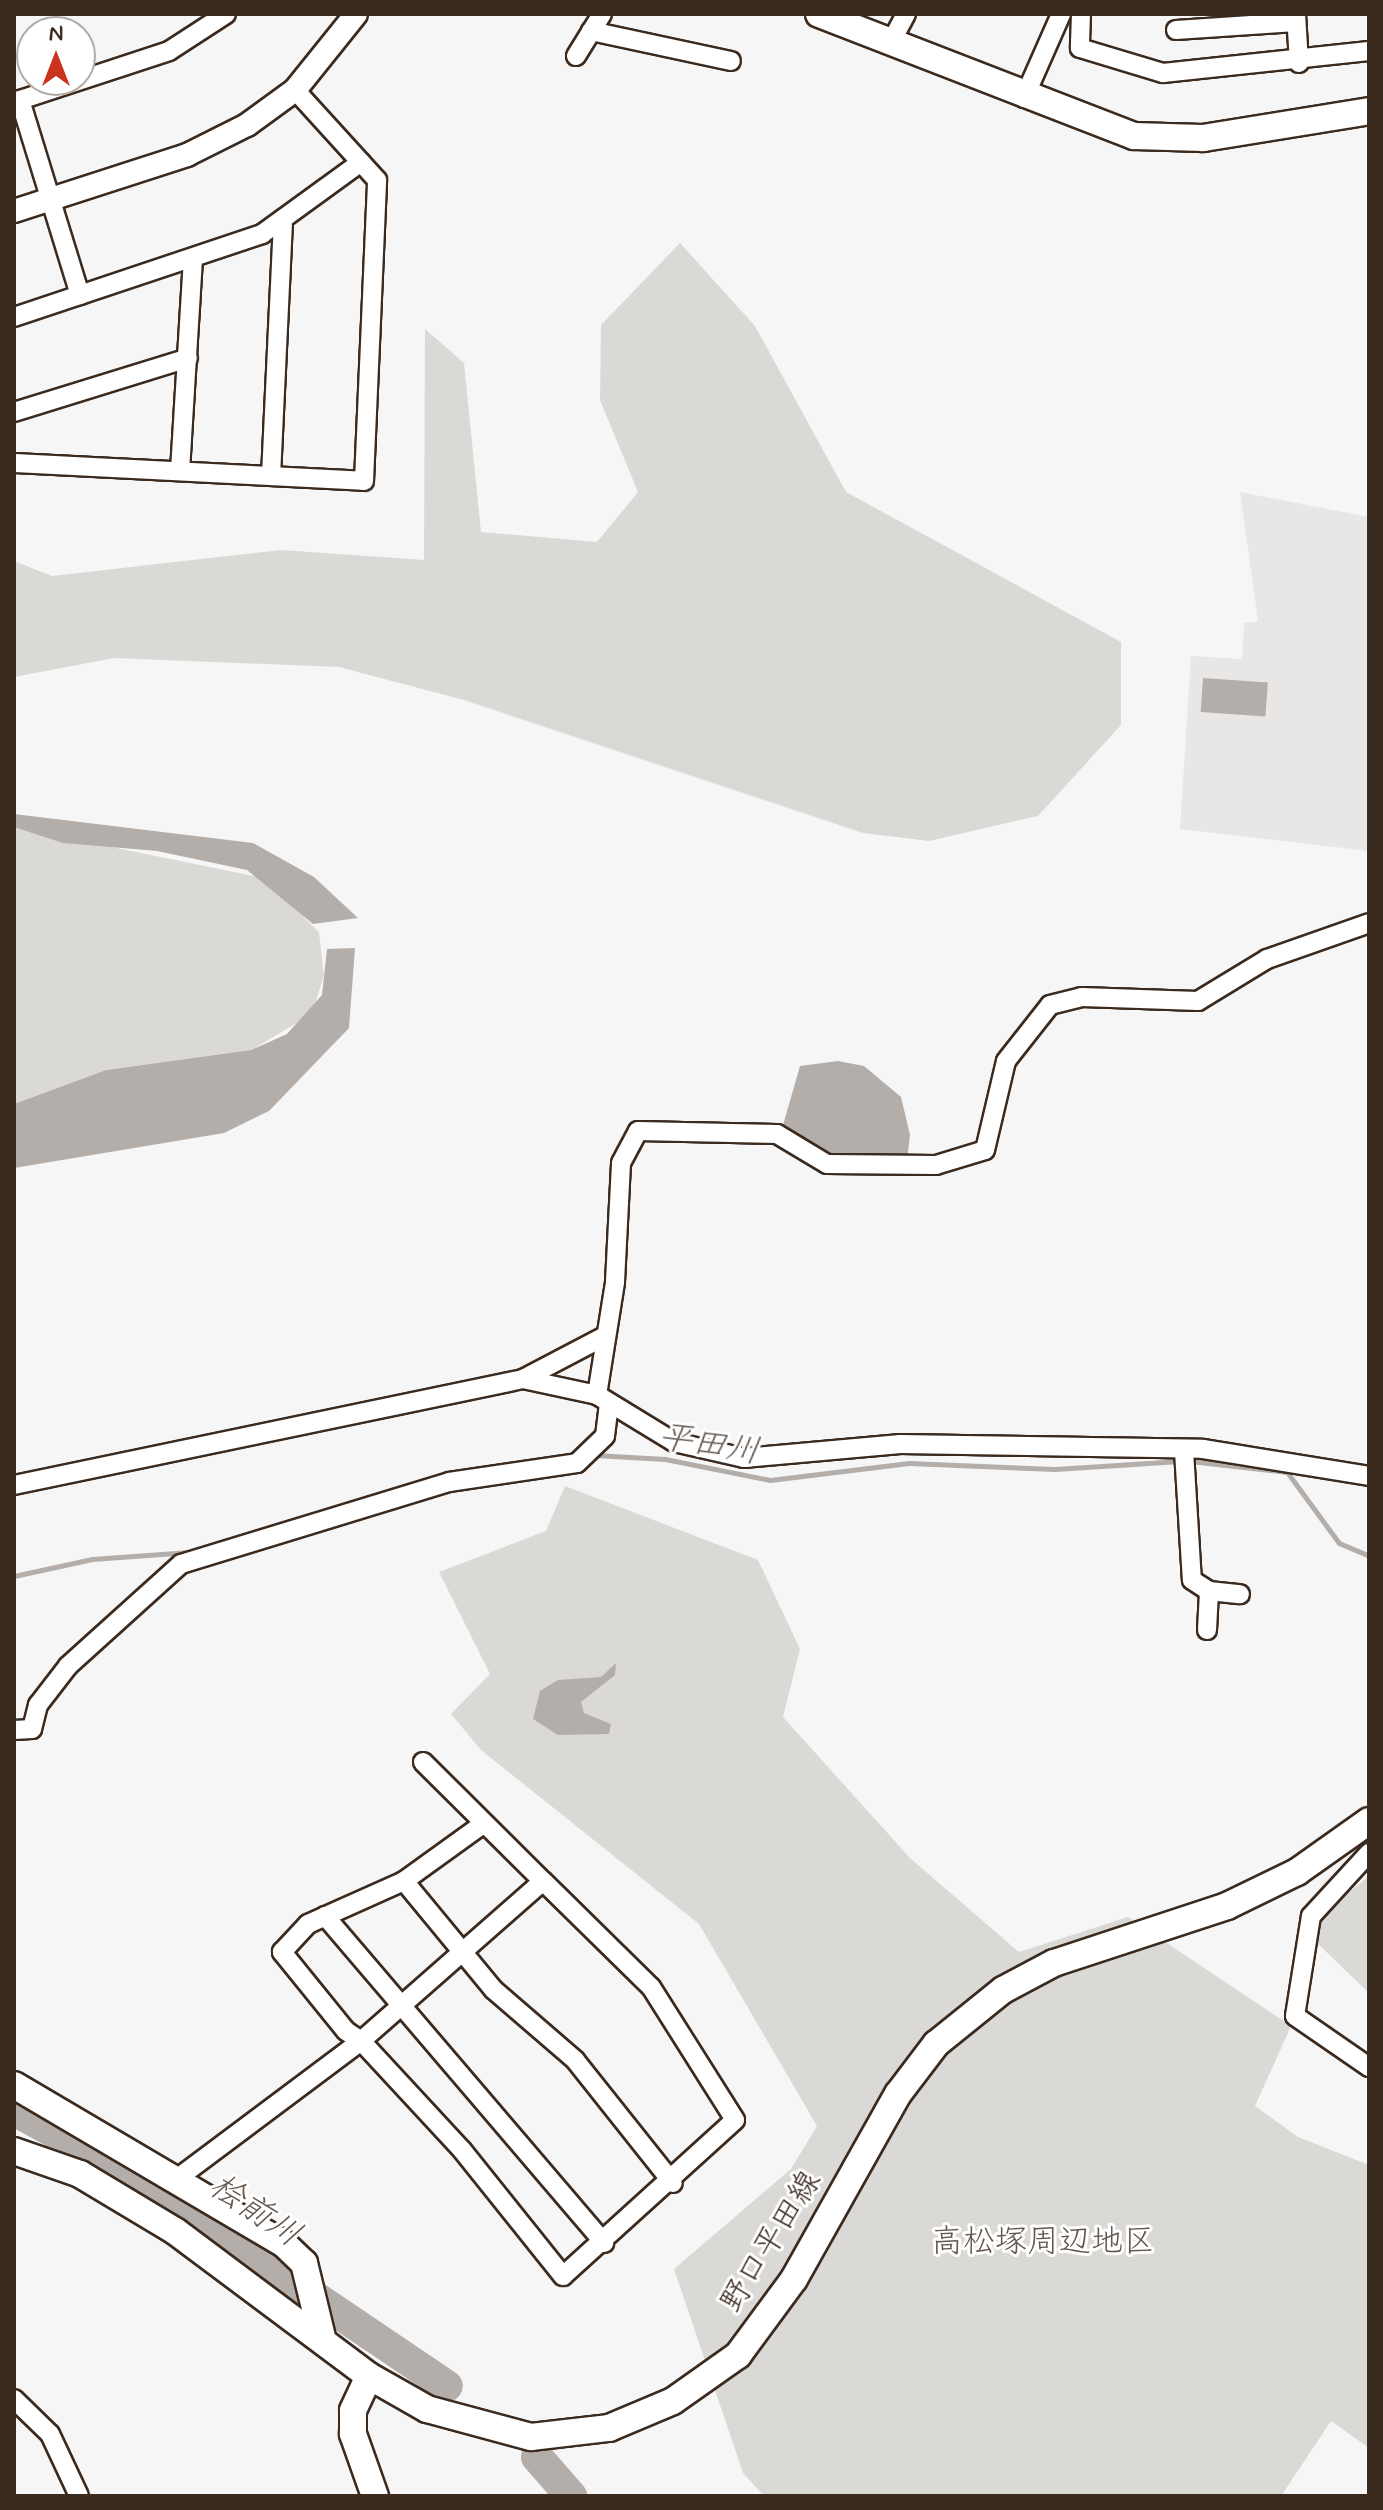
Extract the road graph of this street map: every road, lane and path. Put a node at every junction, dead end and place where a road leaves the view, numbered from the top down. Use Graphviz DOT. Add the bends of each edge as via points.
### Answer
graph roads {
  1 [pos="226,14"];
  2 [pos="356,14"];
  3 [pos="602,14"];
  4 [pos="819,14"];
  5 [pos="906,14"];
  6 [pos="1061,14"];
  7 [pos="1081,14"];
  8 [pos="1296,18"];
  9 [pos="1176,30"];
  10 [pos="591,31"];
  11 [pos="890,44"];
  12 [pos="1369,51"];
  13 [pos="576,56"];
  14 [pos="731,61"];
  15 [pos="1299,63"];
  16 [pos="295,90"];
  17 [pos="1024,98"];
  18 [pos="17,101"];
  19 [pos="1369,111"];
  20 [pos="361,162"];
  21 [pos="49,199"];
  22 [pos="14,211"];
  23 [pos="283,224"];
  24 [pos="193,261"];
  25 [pos="80,295"];
  26 [pos="14,317"];
  27 [pos="188,358"];
  28 [pos="14,412"];
  29 [pos="14,463"];
  30 [pos="180,471"];
  31 [pos="271,476"];
  32 [pos="1369,923"];
  33 [pos="603,1337"];
  34 [pos="523,1379"];
  35 [pos="603,1399"];
  36 [pos="1184,1459"];
  37 [pos="1369,1476"];
  38 [pos="14,1485"];
  39 [pos="1209,1591"];
  40 [pos="1240,1594"];
  41 [pos="1207,1630"];
  42 [pos="14,1730"];
  43 [pos="423,1762"];
  44 [pos="1369,1821"];
  45 [pos="483,1824"];
  46 [pos="1369,1853"];
  47 [pos="404,1881"];
  48 [pos="543,1881"];
  49 [pos="325,1916"];
  50 [pos="463,1954"];
  51 [pos="399,2009"];
  52 [pos="361,2041"];
  53 [pos="1369,2067"];
  54 [pos="14,2085"];
  55 [pos="14,2151"];
  56 [pos="178,2178"];
  57 [pos="673,2183"];
  58 [pos="604,2243"];
  59 [pos="322,2329"];
  60 [pos="369,2376"];
  61 [pos="14,2399"];
  62 [pos="79,2496"];
  63 [pos="375,2496"];
  1 -- 18 [label="street" via="169,51"];
  2 -- 16 [label="street"];
  3 -- 10 [label="street"];
  4 -- 11 [label="main road"];
  5 -- 11 [label="street"];
  6 -- 17 [label="street"];
  7 -- 15 [label="street" via="1080,48 1163,73"];
  8 -- 9 [label="street"];
  8 -- 15 [label="street"];
  10 -- 13 [label="street"];
  10 -- 14 [label="street"];
  11 -- 17 [label="main road"];
  12 -- 15 [label="street"];
  16 -- 20 [label="street"];
  16 -- 21 [label="street" via="220,141"];
  17 -- 19 [label="main road" via="1099,129 1166,140"];
  18 -- 21 [label="street"];
  20 -- 23 [label="street"];
  20 -- 31 [label="street" via="377,180 364,481"];
  21 -- 22 [label="street"];
  21 -- 25 [label="street"];
  23 -- 24 [label="street"];
  23 -- 31 [label="street"];
  24 -- 25 [label="street"];
  24 -- 27 [label="street"];
  25 -- 26 [label="street"];
  27 -- 28 [label="street"];
  27 -- 30 [label="street"];
  29 -- 30 [label="street"];
  30 -- 31 [label="street"];
  32 -- 33 [label="street" via="1267,959 1198,1001 1082,997 1050,1005 1006,1061 985,1150 936,1165 827,1164 777,1134 638,1131 621,1163 615,1282"];
  33 -- 34 [label="street"];
  33 -- 35 [label="street"];
  34 -- 35 [label="street"];
  34 -- 38 [label="street"];
  35 -- 36 [label="street" via="674,1442 744,1458 900,1444"];
  35 -- 42 [label="street" via="599,1447 577,1463 449,1482 181,1564 68,1666 38,1705 32,1729"];
  36 -- 37 [label="street"];
  36 -- 39 [label="street" via="1192,1580"];
  39 -- 40 [label="street"];
  39 -- 41 [label="street"];
  43 -- 45 [label="street"];
  44 -- 60 [label="main road, 野口平田線" via="1297,1872 1227,1906 1045,1968 1003,1990 936,2044 898,2094 767,2322 738,2355 673,2401 609,2428 531,2437 427,2409"];
  45 -- 47 [label="street"];
  45 -- 48 [label="street" via="498,1830"];
  46 -- 53 [label="street" via="1311,1916 1295,2016"];
  47 -- 49 [label="street"];
  47 -- 50 [label="street"];
  48 -- 50 [label="street"];
  48 -- 57 [label="street" via="651,1987 735,2120"];
  49 -- 51 [label="street"];
  49 -- 52 [label="street" via="282,1952"];
  50 -- 51 [label="street"];
  50 -- 57 [label="street" via="575,2060"];
  51 -- 52 [label="street"];
  51 -- 58 [label="street"];
  52 -- 56 [label="street"];
  52 -- 58 [label="street" via="563,2276"];
  54 -- 56 [label="main road"];
  55 -- 59 [label="main road, 野口平田線" via="80,2174"];
  56 -- 59 [label="main road" via="284,2244 308,2274"];
  57 -- 58 [label="street"];
  59 -- 60 [label="main road, 野口平田線"];
  60 -- 63 [label="main road" via="353,2411 353,2434"];
  61 -- 62 [label="street" via="50,2434"];
}
